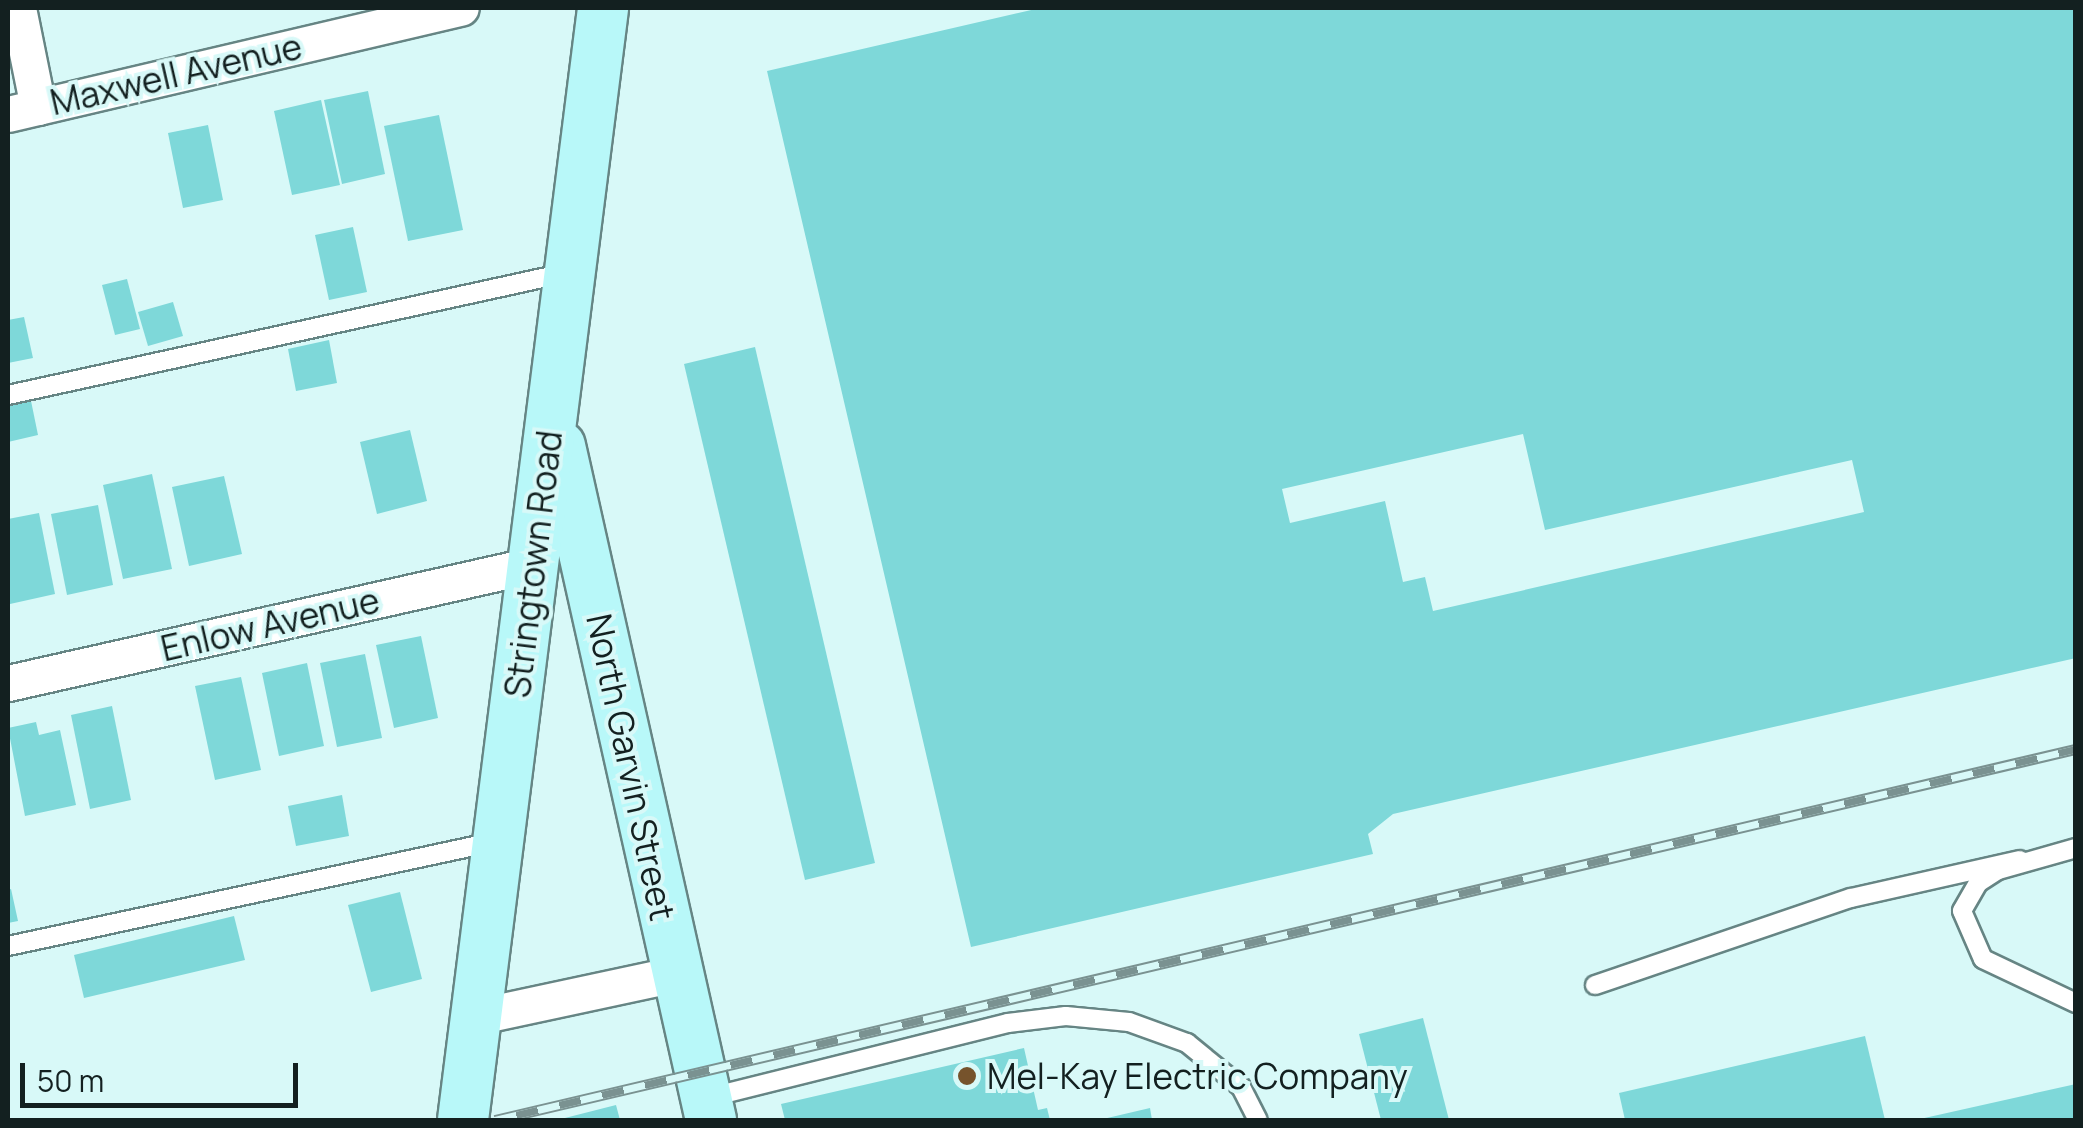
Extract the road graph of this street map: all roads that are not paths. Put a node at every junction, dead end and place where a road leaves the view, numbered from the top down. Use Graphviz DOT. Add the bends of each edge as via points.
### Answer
graph roads {
  1 [pos="18,8"];
  2 [pos="462,8"];
  3 [pos="603,8"];
  4 [pos="23,110"];
  5 [pos="570,272"];
  6 [pos="8,396"];
  7 [pos="553,412"];
  8 [pos="532,565"];
  9 [pos="8,683"];
  10 [pos="498,841"];
  11 [pos="2076,848"];
  12 [pos="2020,860"];
  13 [pos="8,946"];
  14 [pos="676,974"];
  15 [pos="1595,985"];
  16 [pos="2076,1003"];
  17 [pos="476,1017"];
  18 [pos="709,1110"];
  19 [pos="463,1120"];
  20 [pos="1258,1120"];
  1 -- 4 [label="street"];
  2 -- 4 [label="street, Maxwell Avenue"];
  3 -- 5 [label="main road, Stringtown Road"];
  5 -- 6 [label="lane"];
  5 -- 7 [label="main road, Stringtown Road"];
  7 -- 8 [label="main road, Stringtown Road"];
  7 -- 14 [label="main road, North Garvin Street"];
  8 -- 9 [label="street, Enlow Avenue"];
  8 -- 10 [label="main road, Stringtown Road"];
  10 -- 13 [label="lane"];
  10 -- 17 [label="main road, Stringtown Road"];
  11 -- 12 [label="lane"];
  12 -- 15 [label="lane" via="1851,898"];
  12 -- 16 [label="lane" via="1968,895 1964,928 1982,959"];
  14 -- 17 [label="street"];
  14 -- 18 [label="main road, North Garvin Street"];
  17 -- 19 [label="main road, Stringtown Road"];
  18 -- 20 [label="lane" via="1008,1023 1066,1016 1129,1022 1187,1042 1242,1087"];
}
